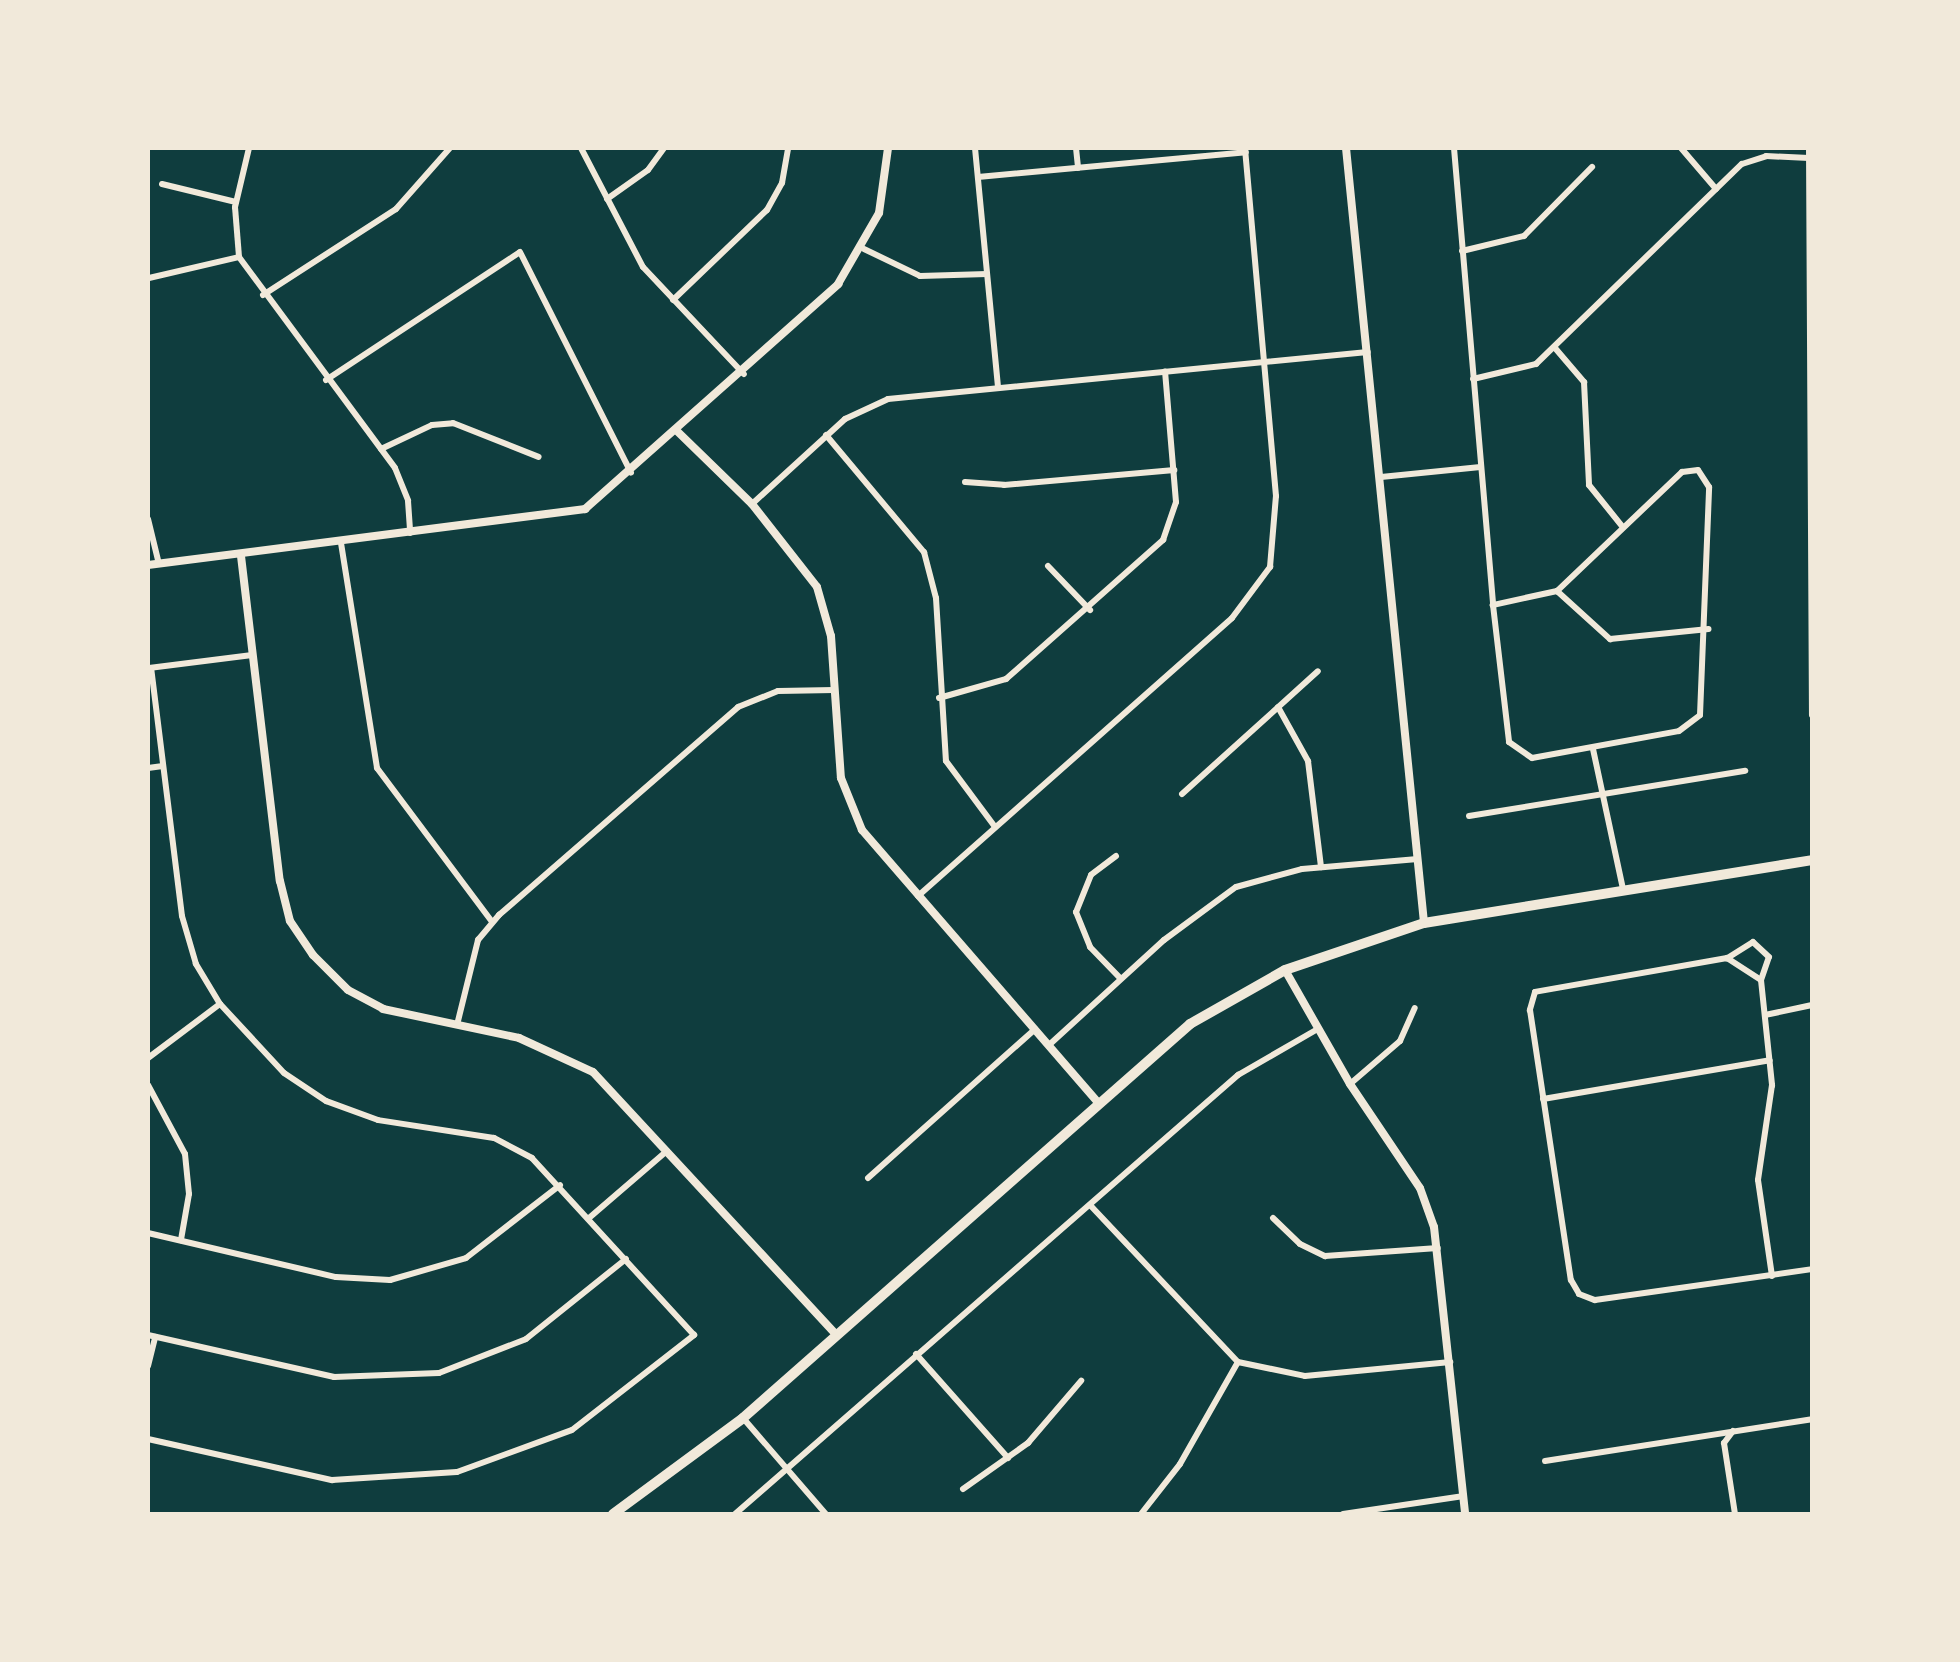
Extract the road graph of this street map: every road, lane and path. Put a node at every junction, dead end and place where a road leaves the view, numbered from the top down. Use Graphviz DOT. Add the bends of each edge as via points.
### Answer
graph roads {
  1 [pos="249,148"];
  2 [pos="450,148"];
  3 [pos="581,148"];
  4 [pos="664,148"];
  5 [pos="788,148"];
  6 [pos="888,148"];
  7 [pos="975,148"];
  8 [pos="1076,148"];
  9 [pos="1346,148"];
  10 [pos="1454,148"];
  11 [pos="1681,148"];
  12 [pos="1810,148"];
  13 [pos="1246,150"];
  14 [pos="1809,158"];
  15 [pos="1592,167"];
  16 [pos="1078,168"];
  17 [pos="978,177"];
  18 [pos="162,184"];
  19 [pos="1716,190"];
  20 [pos="606,199"];
  21 [pos="236,202"];
  22 [pos="1811,234"];
  23 [pos="864,249"];
  24 [pos="1462,251"];
  25 [pos="239,257"];
  26 [pos="987,274"];
  27 [pos="149,278"];
  28 [pos="264,295"];
  29 [pos="673,300"];
  30 [pos="1555,348"];
  31 [pos="1368,352"];
  32 [pos="1266,362"];
  33 [pos="1164,372"];
  34 [pos="744,374"];
  35 [pos="1473,378"];
  36 [pos="326,380"];
  37 [pos="998,387"];
  38 [pos="678,432"];
  39 [pos="826,435"];
  40 [pos="381,450"];
  41 [pos="539,457"];
  42 [pos="1481,466"];
  43 [pos="1174,470"];
  44 [pos="631,472"];
  45 [pos="1381,477"];
  46 [pos="965,482"];
  47 [pos="752,504"];
  48 [pos="148,519"];
  49 [pos="1622,526"];
  50 [pos="410,535"];
  51 [pos="341,543"];
  52 [pos="241,556"];
  53 [pos="159,564"];
  54 [pos="148,565"];
  55 [pos="1048,566"];
  56 [pos="1557,592"];
  57 [pos="1493,604"];
  58 [pos="1090,610"];
  59 [pos="1708,629"];
  60 [pos="252,655"];
  61 [pos="149,668"];
  62 [pos="1318,671"];
  63 [pos="834,690"];
  64 [pos="939,698"];
  65 [pos="1278,707"];
  66 [pos="1812,715"];
  67 [pos="1593,749"];
  68 [pos="162,766"];
  69 [pos="148,768"];
  70 [pos="1745,771"];
  71 [pos="1182,794"];
  72 [pos="1602,794"];
  73 [pos="1469,816"];
  74 [pos="995,827"];
  75 [pos="1116,856"];
  76 [pos="1418,860"];
  77 [pos="1812,860"];
  78 [pos="1321,867"];
  79 [pos="1623,889"];
  80 [pos="917,897"];
  81 [pos="492,922"];
  82 [pos="1424,923"];
  83 [pos="1727,958"];
  84 [pos="1284,970"];
  85 [pos="1120,978"];
  86 [pos="1761,980"];
  87 [pos="220,1004"];
  88 [pos="1812,1005"];
  89 [pos="1414,1008"];
  90 [pos="1765,1015"];
  91 [pos="456,1026"];
  92 [pos="1035,1029"];
  93 [pos="1316,1030"];
  94 [pos="1048,1045"];
  95 [pos="148,1058"];
  96 [pos="1770,1060"];
  97 [pos="148,1084"];
  98 [pos="1350,1084"];
  99 [pos="1543,1099"];
  100 [pos="1098,1102"];
  101 [pos="668,1151"];
  102 [pos="868,1178"];
  103 [pos="560,1184"];
  104 [pos="1090,1205"];
  105 [pos="589,1218"];
  106 [pos="1273,1218"];
  107 [pos="148,1233"];
  108 [pos="181,1240"];
  109 [pos="1439,1248"];
  110 [pos="626,1258"];
  111 [pos="1812,1269"];
  112 [pos="1772,1276"];
  113 [pos="836,1334"];
  114 [pos="151,1336"];
  115 [pos="916,1354"];
  116 [pos="1238,1362"];
  117 [pos="1451,1362"];
  118 [pos="148,1366"];
  119 [pos="1082,1380"];
  120 [pos="743,1418"];
  121 [pos="1812,1419"];
  122 [pos="1733,1432"];
  123 [pos="148,1439"];
  124 [pos="1008,1458"];
  125 [pos="1545,1461"];
  126 [pos="789,1470"];
  127 [pos="963,1489"];
  128 [pos="1464,1496"];
  129 [pos="613,1514"];
  130 [pos="734,1514"];
  131 [pos="826,1514"];
  132 [pos="1141,1514"];
  133 [pos="1343,1514"];
  134 [pos="1465,1514"];
  135 [pos="1734,1514"];
  1 -- 21 [label="street"];
  2 -- 28 [label="street" via="396,208"];
  3 -- 20 [label="street"];
  4 -- 20 [label="street" via="648,170"];
  5 -- 29 [label="street" via="782,184 767,210"];
  6 -- 23 [label="street" via="884,192"];
  7 -- 17 [label="street"];
  8 -- 16 [label="street"];
  9 -- 31 [label="street"];
  10 -- 24 [label="street"];
  11 -- 19 [label="street"];
  12 -- 14 [label="street"];
  13 -- 16 [label="street"];
  13 -- 32 [label="street"];
  14 -- 19 [label="street" via="1752,158"];
  14 -- 22 [label="street"];
  15 -- 24 [label="street" via="1524,236"];
  16 -- 17 [label="street"];
  17 -- 26 [label="street"];
  18 -- 21 [label="street"];
  19 -- 30 [label="street"];
  20 -- 29 [label="street" via="642,268"];
  21 -- 25 [label="street"];
  22 -- 66 [label="street"];
  23 -- 26 [label="street" via="920,276"];
  23 -- 34 [label="street" via="828,296"];
  24 -- 35 [label="street"];
  25 -- 27 [label="street"];
  25 -- 28 [label="street"];
  26 -- 37 [label="street"];
  28 -- 36 [label="street"];
  29 -- 34 [label="street"];
  30 -- 35 [label="street" via="1522,372"];
  30 -- 49 [label="street" via="1584,382 1589,485"];
  31 -- 32 [label="street"];
  31 -- 45 [label="street"];
  32 -- 33 [label="street"];
  32 -- 74 [label="street" via="1277,534 1262,582 1232,618"];
  33 -- 37 [label="street"];
  33 -- 43 [label="street"];
  34 -- 38 [label="street"];
  35 -- 42 [label="street"];
  36 -- 40 [label="street"];
  36 -- 44 [label="street" via="520,252"];
  37 -- 39 [label="street" via="879,401"];
  38 -- 44 [label="street"];
  38 -- 47 [label="street"];
  39 -- 47 [label="street"];
  39 -- 64 [label="street" via="924,552 936,598"];
  40 -- 41 [label="street" via="432,425 454,423"];
  40 -- 50 [label="street" via="404,487"];
  42 -- 45 [label="street"];
  42 -- 57 [label="street"];
  43 -- 46 [label="street" via="1004,486"];
  43 -- 58 [label="street" via="1176,509 1168,532"];
  44 -- 50 [label="street" via="574,514"];
  45 -- 76 [label="street"];
  47 -- 63 [label="street" via="822,597"];
  48 -- 53 [label="street"];
  49 -- 56 [label="street"];
  49 -- 59 [label="street" via="1682,472 1703,473 1709,488"];
  50 -- 51 [label="street"];
  51 -- 52 [label="street"];
  51 -- 81 [label="street" via="377,768"];
  52 -- 53 [label="street"];
  52 -- 60 [label="street"];
  53 -- 54 [label="street"];
  55 -- 58 [label="street"];
  56 -- 57 [label="street"];
  56 -- 59 [label="street" via="1610,640"];
  57 -- 67 [label="street" via="1509,742 1532,758"];
  58 -- 64 [label="street" via="1006,680"];
  59 -- 67 [label="street" via="1706,703 1691,725"];
  60 -- 61 [label="street"];
  60 -- 91 [label="street" via="276,860 290,921 321,964 360,998 408,1018"];
  61 -- 68 [label="street"];
  62 -- 65 [label="street"];
  63 -- 80 [label="street" via="848,802 870,842"];
  63 -- 81 [label="street" via="778,692 738,707"];
  64 -- 74 [label="street" via="948,768"];
  65 -- 71 [label="street"];
  65 -- 78 [label="street" via="1308,761"];
  67 -- 72 [label="street"];
  68 -- 69 [label="street"];
  68 -- 87 [label="street" via="182,916 196,964"];
  70 -- 72 [label="street"];
  72 -- 73 [label="street"];
  72 -- 79 [label="street"];
  74 -- 80 [label="street"];
  75 -- 85 [label="street" via="1091,875 1076,912 1090,947"];
  76 -- 78 [label="street"];
  76 -- 82 [label="street"];
  77 -- 79 [label="highway"];
  78 -- 85 [label="street" via="1236,887"];
  79 -- 82 [label="highway"];
  80 -- 92 [label="street"];
  81 -- 91 [label="street" via="478,940"];
  82 -- 84 [label="highway"];
  83 -- 86 [label="street"];
  83 -- 86 [label="street" via="1744,944 1760,944 1770,964"];
  83 -- 99 [label="street" via="1535,992 1530,1010"];
  84 -- 93 [label="street"];
  84 -- 100 [label="highway" via="1190,1024"];
  85 -- 94 [label="street"];
  86 -- 90 [label="street"];
  87 -- 95 [label="street"];
  87 -- 103 [label="street" via="284,1073 326,1101 378,1120 509,1144"];
  88 -- 90 [label="street"];
  89 -- 98 [label="street" via="1400,1040"];
  90 -- 96 [label="street"];
  91 -- 101 [label="street" via="520,1038 581,1064"];
  92 -- 94 [label="street"];
  92 -- 102 [label="street"];
  93 -- 98 [label="street"];
  93 -- 104 [label="street" via="1238,1075"];
  94 -- 100 [label="street"];
  96 -- 99 [label="street"];
  96 -- 112 [label="street" via="1758,1180"];
  97 -- 108 [label="street" via="185,1154"];
  98 -- 109 [label="street" via="1420,1188"];
  99 -- 112 [label="street" via="1570,1280 1579,1294 1595,1300"];
  100 -- 113 [label="highway"];
  101 -- 105 [label="street"];
  101 -- 113 [label="street"];
  103 -- 105 [label="street"];
  103 -- 108 [label="street" via="484,1248 410,1278 354,1280"];
  104 -- 115 [label="street"];
  104 -- 116 [label="street"];
  105 -- 110 [label="street"];
  106 -- 109 [label="street" via="1300,1244 1325,1256"];
  107 -- 108 [label="street"];
  109 -- 117 [label="street"];
  110 -- 114 [label="street" via="526,1339 439,1372 334,1377"];
  110 -- 123 [label="street" via="694,1336 572,1430 457,1472 332,1480"];
  111 -- 112 [label="street"];
  113 -- 120 [label="highway"];
  114 -- 118 [label="street"];
  115 -- 124 [label="street"];
  115 -- 126 [label="street"];
  116 -- 117 [label="street" via="1304,1376"];
  116 -- 132 [label="street" via="1180,1464"];
  117 -- 128 [label="street"];
  119 -- 124 [label="street"];
  120 -- 126 [label="street"];
  120 -- 129 [label="highway"];
  121 -- 122 [label="street"];
  122 -- 125 [label="street"];
  122 -- 135 [label="street" via="1724,1443"];
  124 -- 127 [label="street"];
  126 -- 130 [label="street"];
  126 -- 131 [label="street"];
  128 -- 133 [label="street"];
  128 -- 134 [label="street"];
}
